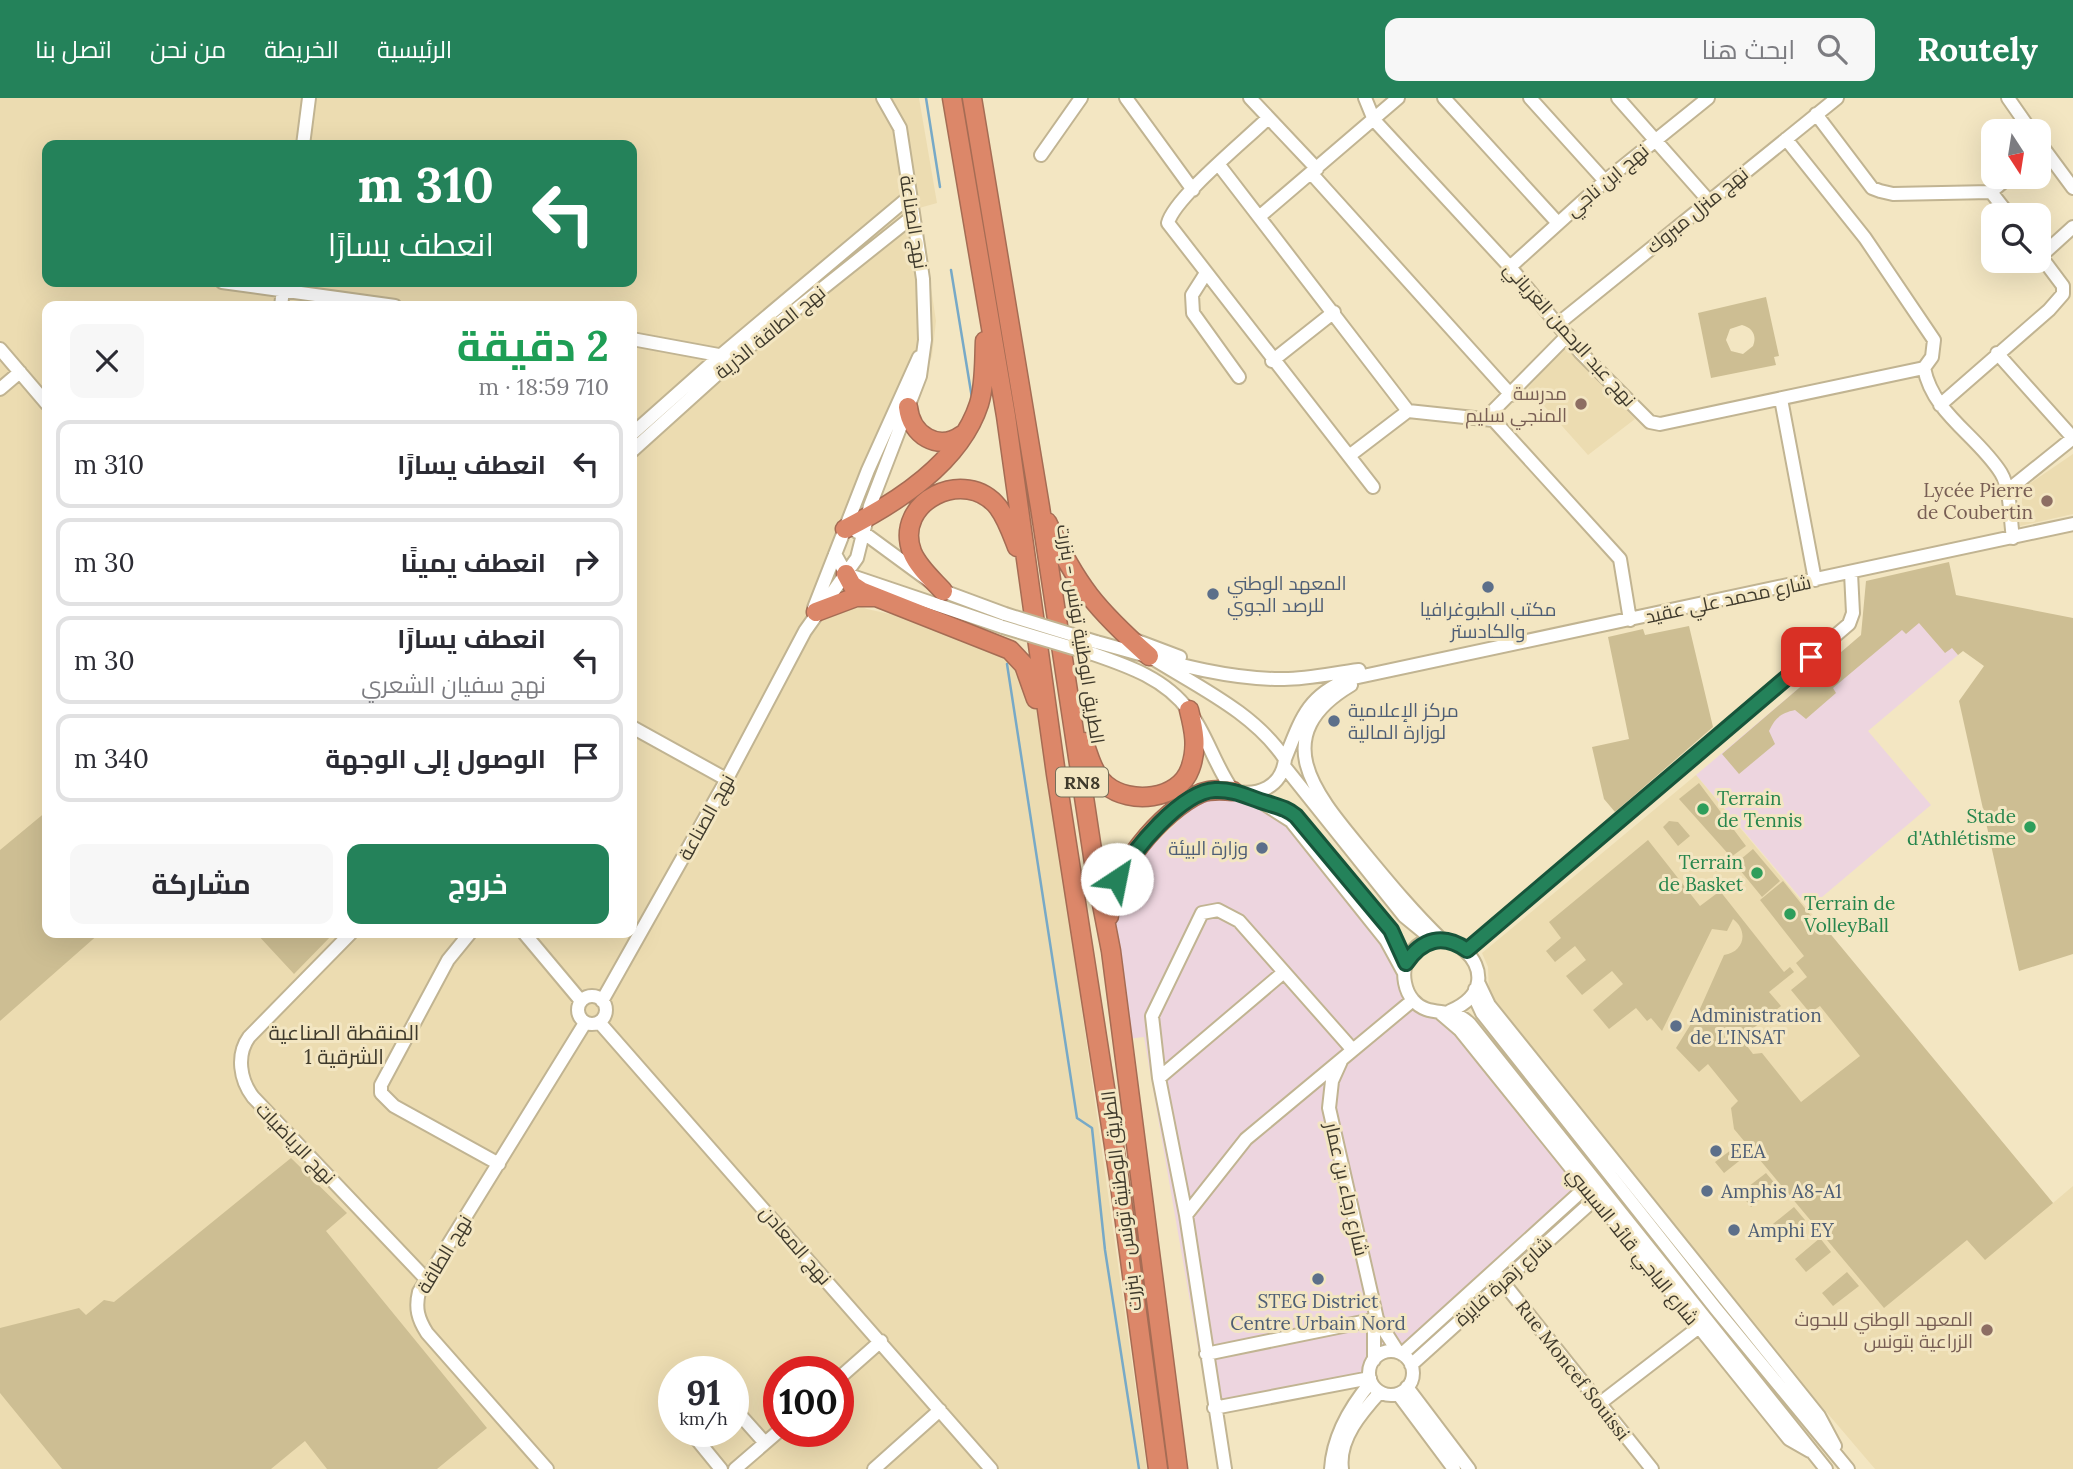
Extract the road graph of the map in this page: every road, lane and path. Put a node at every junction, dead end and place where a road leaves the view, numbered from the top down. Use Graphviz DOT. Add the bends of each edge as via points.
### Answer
graph roads {
  1 [pos="309,98"];
  2 [pos="883,98"];
  3 [pos="952,98"];
  4 [pos="972,98"];
  5 [pos="1081,98"];
  6 [pos="1126,98"];
  7 [pos="1270,98"];
  8 [pos="1365,98"];
  9 [pos="1398,98"];
  10 [pos="1444,98"];
  11 [pos="1530,98"];
  12 [pos="1618,98"];
  13 [pos="1709,98"];
  14 [pos="1836,98"];
  15 [pos="2008,98"];
  16 [pos="1255,103"];
  17 [pos="1816,114"];
  18 [pos="1268,118"];
  19 [pos="2023,119"];
  20 [pos="1374,120"];
  21 [pos="1656,139"];
  22 [pos="1786,139"];
  23 [pos="304,140"];
  24 [pos="1041,155"];
  25 [pos="2051,161"];
  26 [pos="1219,165"];
  27 [pos="1314,171"];
  28 [pos="1605,181"];
  29 [pos="2073,188"];
  30 [pos="1995,189"];
  31 [pos="1193,190"];
  32 [pos="1991,192"];
  33 [pos="909,197"];
  34 [pos="1709,201"];
  35 [pos="2000,203"];
  36 [pos="912,216"];
  37 [pos="1259,218"];
  38 [pos="1557,222"];
  39 [pos="2073,227"];
  40 [pos="2051,246"];
  41 [pos="1510,267"];
  42 [pos="2051,270"];
  43 [pos="1206,273"];
  44 [pos="289,287"];
  45 [pos="984,295"];
  46 [pos="367,301"];
  47 [pos="1334,312"];
  48 [pos="1559,323"];
  49 [pos="1568,335"];
  50 [pos="637,340"];
  51 [pos="0,349"];
  52 [pos="923,350"];
  53 [pos="1997,353"];
  54 [pos="721,355"];
  55 [pos="734,359"];
  56 [pos="1272,362"];
  57 [pos="1924,368"];
  58 [pos="20,373"];
  59 [pos="1239,377"];
  60 [pos="0,389"];
  61 [pos="1511,395"];
  62 [pos="42,398"];
  63 [pos="1781,399"];
  64 [pos="1940,405"];
  65 [pos="908,408"];
  66 [pos="1408,411"];
  67 [pos="1493,419"];
  68 [pos="637,430"];
  69 [pos="965,433"];
  70 [pos="2073,438"];
  71 [pos="637,446"];
  72 [pos="1349,456"];
  73 [pos="1373,487"];
  74 [pos="2007,491"];
  75 [pos="1040,507"];
  76 [pos="2073,524"];
  77 [pos="865,526"];
  78 [pos="843,533"];
  79 [pos="2013,538"];
  80 [pos="835,554"];
  81 [pos="1851,573"];
  82 [pos="846,574"];
  83 [pos="1815,580"];
  84 [pos="1028,583"];
  85 [pos="943,591"];
  86 [pos="880,597"];
  87 [pos="816,612"];
  88 [pos="1630,620"];
  89 [pos="1004,621"];
  90 [pos="805,631"];
  91 [pos="1127,637"];
  92 [pos="1094,648"];
  93 [pos="1149,656"];
  94 [pos="1383,671"];
  95 [pos="1220,672"];
  96 [pos="1364,677"];
  97 [pos="1189,710"];
  98 [pos="1073,716"];
  99 [pos="637,730"];
  100 [pos="1284,763"];
  101 [pos="1056,774"];
  102 [pos="726,779"];
  103 [pos="1241,793"];
  104 [pos="346,938"];
  105 [pos="466,938"];
  106 [pos="528,938"];
  107 [pos="1437,939"];
  108 [pos="1467,950"];
  109 [pos="1111,951"];
  110 [pos="1405,968"];
  111 [pos="1284,972"];
  112 [pos="1477,983"];
  113 [pos="1413,1000"];
  114 [pos="581,1001"];
  115 [pos="602,1001"];
  116 [pos="1445,1012"];
  117 [pos="599,1022"];
  118 [pos="585,1023"];
  119 [pos="1352,1049"];
  120 [pos="1342,1058"];
  121 [pos="1159,1077"];
  122 [pos="499,1164"];
  123 [pos="1586,1187"];
  124 [pos="1596,1198"];
  125 [pos="1186,1215"];
  126 [pos="1499,1276"];
  127 [pos="427,1280"];
  128 [pos="1377,1320"];
  129 [pos="1699,1327"];
  130 [pos="881,1341"];
  131 [pos="1400,1353"];
  132 [pos="1206,1354"];
  133 [pos="1374,1360"];
  134 [pos="854,1365"];
  135 [pos="1411,1365"];
  136 [pos="1373,1384"];
  137 [pos="1403,1390"];
  138 [pos="1600,1404"];
  139 [pos="1214,1408"];
  140 [pos="940,1410"];
  141 [pos="749,1425"];
  142 [pos="763,1441"];
  143 [pos="763,1445"];
  144 [pos="703,1447"];
  145 [pos="1814,1453"];
  146 [pos="1845,1466"];
  147 [pos="548,1469"];
  148 [pos="721,1469"];
  149 [pos="735,1469"];
  150 [pos="874,1469"];
  151 [pos="991,1469"];
  152 [pos="1158,1469"];
  153 [pos="1178,1469"];
  154 [pos="1225,1469"];
  155 [pos="1331,1469"];
  156 [pos="1342,1469"];
  157 [pos="1454,1469"];
  158 [pos="1469,1469"];
  159 [pos="1652,1469"];
  160 [pos="1826,1469"];
  1 -- 23 [label="street"];
  2 -- 33 [label="street, نهج الصناعة" via="900,128"];
  3 -- 45 [label="highway, الطريق الوطنية تونس - بنزرت / RN8"];
  4 -- 75 [label="highway, الطريق الوطنية تونس - بنزرت / RN8"];
  5 -- 24 [label="street"];
  6 -- 31 [label="street"];
  7 -- 16 [label="street"];
  8 -- 20 [label="street, نهج عبد الرحمن الغرياني"];
  9 -- 20 [label="street"];
  10 -- 38 [label="street"];
  11 -- 28 [label="street"];
  12 -- 21 [label="street"];
  13 -- 21 [label="street, نهج ابن ناجي"];
  14 -- 17 [label="street, نهج منزل مبروك"];
  15 -- 19 [label="street"];
  16 -- 18 [label="street"];
  17 -- 22 [label="street, نهج منزل مبروك"];
  17 -- 32 [label="street" via="1872,188 1893,194"];
  18 -- 26 [label="street"];
  18 -- 27 [label="street"];
  20 -- 27 [label="street"];
  20 -- 41 [label="street, نهج عبد الرحمن الغرياني"];
  21 -- 28 [label="street, نهج ابن ناجي"];
  21 -- 34 [label="street"];
  22 -- 34 [label="street, نهج منزل مبروك"];
  22 -- 57 [label="street" via="1865,238 1934,340 1932,357"];
  25 -- 29 [label="street"];
  26 -- 31 [label="street"];
  26 -- 37 [label="street"];
  27 -- 37 [label="street"];
  27 -- 61 [label="street"];
  28 -- 38 [label="street, نهج ابن ناجي"];
  30 -- 32 [label="street"];
  31 -- 43 [label="street" via="1168,223"];
  32 -- 35 [label="street"];
  33 -- 36 [label="street, نهج الصناعة"];
  33 -- 54 [label="street, نهج الطاقة الذرية"];
  34 -- 48 [label="street, نهج منزل مبروك"];
  36 -- 52 [label="street, نهج الصناعة" via="923,279"];
  36 -- 55 [label="street, نهج الطاقة الذرية"];
  37 -- 47 [label="street"];
  38 -- 41 [label="street, نهج ابن ناجي"];
  39 -- 40 [label="street"];
  41 -- 48 [label="street, نهج عبد الرحمن الغرياني"];
  42 -- 53 [label="street" via="2063,286 2063,294"];
  43 -- 56 [label="street"];
  43 -- 59 [label="street" via="1192,295 1193,313"];
  44 -- 46 [label="street"];
  45 -- 69 [label="highway" via="981,394"];
  45 -- 84 [label="highway, الطريق الوطنية تونس - بنزرت / RN8"];
  47 -- 56 [label="street"];
  47 -- 66 [label="street"];
  48 -- 49 [label="street, نهج عبد الرحمن الغرياني"];
  49 -- 61 [label="street"];
  49 -- 63 [label="street, نهج عبد الرحمن الغرياني" via="1650,422 1660,424"];
  50 -- 54 [label="street"];
  51 -- 58 [label="street"];
  52 -- 65 [label="street, نهج الصناعة" via="920,376"];
  52 -- 78 [label="street, نهج الصناعة"];
  53 -- 64 [label="street"];
  53 -- 70 [label="street"];
  54 -- 55 [label="street"];
  54 -- 68 [label="street, نهج الطاقة الذرية"];
  55 -- 71 [label="street, نهج الطاقة الذرية"];
  56 -- 72 [label="street"];
  57 -- 63 [label="street, نهج عبد الرحمن الغرياني"];
  57 -- 64 [label="street" via="1928,387"];
  58 -- 60 [label="street"];
  58 -- 62 [label="street"];
  61 -- 67 [label="street" via="1489,415"];
  63 -- 83 [label="street"];
  64 -- 74 [label="street" via="2001,473"];
  65 -- 69 [label="highway" via="913,426 928,439 947,442"];
  65 -- 77 [label="street, نهج الصناعة"];
  66 -- 67 [label="street"];
  66 -- 72 [label="street"];
  67 -- 88 [label="street" via="1620,559"];
  69 -- 77 [label="highway" via="930,474"];
  70 -- 74 [label="street"];
  72 -- 73 [label="street"];
  74 -- 79 [label="street"];
  75 -- 91 [label="highway" via="1073,575 1095,606"];
  75 -- 98 [label="highway, الطريق الوطنية تونس - بنزرت / RN8"];
  76 -- 79 [label="street, شارع محمد علي عقيد"];
  77 -- 78 [label="highway"];
  77 -- 82 [label="street, نهج الصناعة" via="857,558"];
  77 -- 85 [label="street"];
  78 -- 80 [label="street, نهج الصناعة"];
  79 -- 81 [label="street, شارع محمد علي عقيد"];
  80 -- 82 [label="street"];
  80 -- 90 [label="street, نهج الصناعة"];
  81 -- 83 [label="street, شارع محمد علي عقيد"];
  81 -- 108 [label="street" via="1853,613 1849,624"];
  82 -- 86 [label="highway" via="855,589"];
  82 -- 87 [label="street, نهج الصناعة"];
  82 -- 89 [label="street"];
  83 -- 88 [label="street, شارع محمد علي عقيد"];
  84 -- 85 [label="highway" via="998,508 979,492 949,488 919,509 910,540 919,563"];
  84 -- 101 [label="highway, الطريق الوطنية تونس - بنزرت / RN8"];
  85 -- 89 [label="street"];
  86 -- 87 [label="highway" via="856,597"];
  86 -- 101 [label="highway" via="995,642 1020,659 1031,680"];
  87 -- 90 [label="street, نهج الصناعة"];
  88 -- 94 [label="street, شارع محمد علي عقيد"];
  89 -- 92 [label="street, bridge"];
  90 -- 102 [label="street, نهج الصناعة"];
  91 -- 93 [label="highway"];
  91 -- 95 [label="street"];
  92 -- 93 [label="street"];
  92 -- 97 [label="street" via="1141,671"];
  93 -- 95 [label="street"];
  93 -- 100 [label="street" via="1250,720 1273,741"];
  94 -- 95 [label="street" via="1368,668 1286,679"];
  94 -- 96 [label="street"];
  96 -- 100 [label="street" via="1328,687 1310,704"];
  96 -- 107 [label="street" via="1332,696 1309,724 1308,772 1316,793"];
  97 -- 98 [label="highway" via="1196,744 1190,771 1168,791 1141,798 1106,785 1095,771"];
  97 -- 103 [label="street"];
  98 -- 109 [label="highway, الطريق الوطنية تونس - بنزرت / RN8"];
  99 -- 102 [label="street"];
  100 -- 103 [label="street" via="1272,786"];
  100 -- 107 [label="street" via="1404,916"];
  101 -- 152 [label="highway, الطريق الوطنية تونس - بنزرت / RN8"];
  102 -- 115 [label="street, نهج الصناعة"];
  103 -- 109 [label="highway" via="1203,792 1188,800 1137,850 1117,879 1108,912"];
  103 -- 110 [label="street" via="1266,803 1301,833"];
  104 -- 127 [label="street, نهج الرياضيات" via="249,1037 242,1047 242,1073 253,1097"];
  105 -- 122 [label="street" via="448,960 381,1084 381,1093 394,1106"];
  106 -- 114 [label="street"];
  107 -- 108 [label="street"];
  107 -- 110 [label="street" via="1416,948"];
  108 -- 112 [label="street" via="1475,962"];
  109 -- 153 [label="highway, الطريق الوطنية تونس - بنزرت / RN8"];
  110 -- 113 [label="street" via="1406,987"];
  111 -- 119 [label="street"];
  111 -- 121 [label="street"];
  111 -- 121 [label="street" via="1239,920 1218,910 1202,913 1153,1011"];
  112 -- 116 [label="street" via="1461,1007"];
  112 -- 146 [label="street" via="1476,1000 1482,1013"];
  113 -- 116 [label="street" via="1425,1009"];
  113 -- 119 [label="street"];
  114 -- 115 [label="street" via="593,996"];
  114 -- 118 [label="street" via="578,1013"];
  115 -- 117 [label="street" via="606,1010"];
  116 -- 123 [label="street, شارع الباجي قائد السبسي"];
  116 -- 145 [label="street" via="1470,1024"];
  117 -- 118 [label="street"];
  117 -- 130 [label="street, نهج المعادن"];
  118 -- 122 [label="street, نهج الطاقة"];
  119 -- 120 [label="street"];
  120 -- 125 [label="street" via="1247,1139"];
  120 -- 128 [label="street, شارع رجاء بن عمار" via="1332,1081 1329,1108"];
  121 -- 125 [label="street"];
  122 -- 127 [label="street, نهج الطاقة"];
  123 -- 124 [label="street, شارع الباجي قائد السبسي"];
  123 -- 126 [label="street, شارع زهرة فايزة"];
  124 -- 126 [label="street, شارع زهرة فايزة"];
  124 -- 129 [label="street, شارع الباجي قائد السبسي"];
  125 -- 132 [label="street"];
  126 -- 131 [label="street, شارع زهرة فايزة"];
  126 -- 135 [label="street, شارع زهرة فايزة"];
  126 -- 138 [label="street, Rue Moncef Souissi"];
  127 -- 147 [label="street, نهج الطاقة" via="417,1301 419,1321"];
  128 -- 131 [label="street, شارع رجاء بن عمار"];
  128 -- 132 [label="street"];
  128 -- 133 [label="street, شارع رجاء بن عمار"];
  129 -- 138 [label="street"];
  129 -- 145 [label="street, شارع الباجي قائد السبسي" via="1788,1439"];
  130 -- 134 [label="street"];
  130 -- 140 [label="street, نهج المعادن"];
  131 -- 133 [label="street" via="1380,1354"];
  131 -- 135 [label="street"];
  132 -- 139 [label="street"];
  133 -- 136 [label="street"];
  135 -- 137 [label="street" via="1413,1373"];
  136 -- 137 [label="street"];
  136 -- 139 [label="street"];
  136 -- 155 [label="street" via="1353,1403"];
  136 -- 156 [label="street" via="1346,1440"];
  137 -- 157 [label="street"];
  137 -- 158 [label="street"];
  138 -- 159 [label="street, Rue Moncef Souissi"];
  139 -- 154 [label="street"];
  140 -- 150 [label="street"];
  140 -- 151 [label="street, نهج المعادن"];
  141 -- 142 [label="street"];
  143 -- 149 [label="street"];
  144 -- 148 [label="street"];
  145 -- 160 [label="street"];
}
